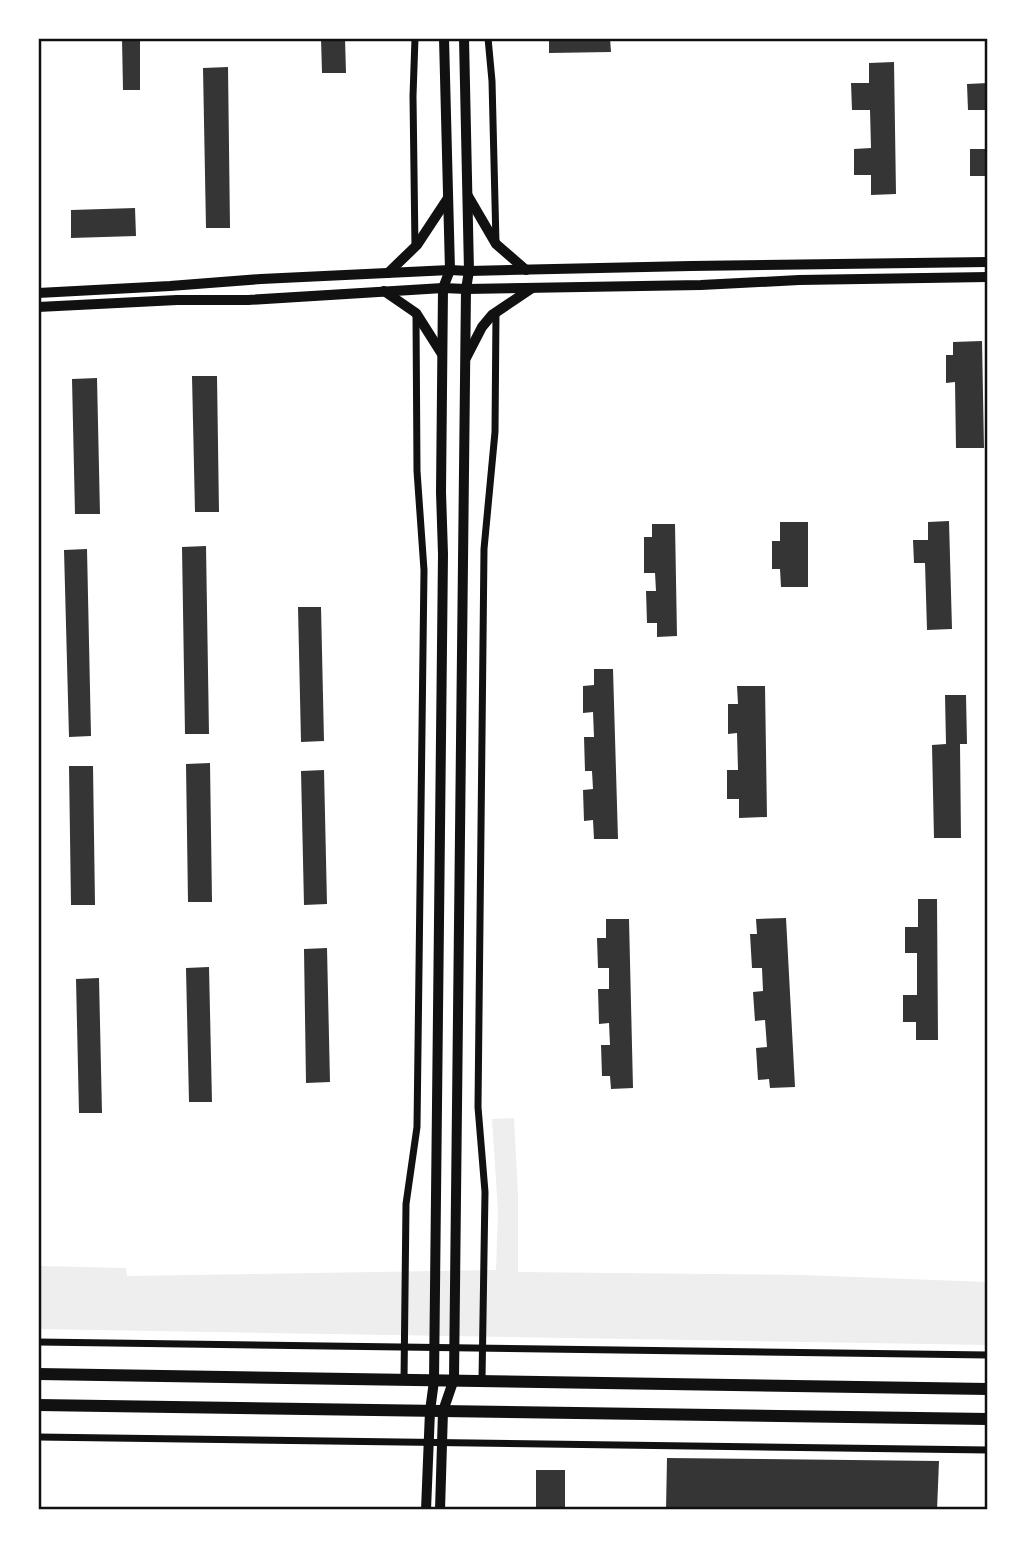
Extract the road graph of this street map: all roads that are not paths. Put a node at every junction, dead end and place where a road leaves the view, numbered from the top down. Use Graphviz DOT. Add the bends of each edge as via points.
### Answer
graph roads {
  1 [pos="415,38"];
  2 [pos="444,38"];
  3 [pos="464,38"];
  4 [pos="488,38"];
  5 [pos="467,195"];
  6 [pos="448,198"];
  7 [pos="496,244"];
  8 [pos="415,248"];
  9 [pos="988,262"];
  10 [pos="450,270"];
  11 [pos="526,270"];
  12 [pos="469,271"];
  13 [pos="388,273"];
  14 [pos="988,277"];
  15 [pos="443,288"];
  16 [pos="533,288"];
  17 [pos="466,289"];
  18 [pos="384,291"];
  19 [pos="38,293"];
  20 [pos="38,307"];
  21 [pos="496,312"];
  22 [pos="416,313"];
  23 [pos="442,354"];
  24 [pos="465,360"];
  25 [pos="38,1342"];
  26 [pos="404,1348"];
  27 [pos="434,1348"];
  28 [pos="454,1349"];
  29 [pos="483,1349"];
  30 [pos="988,1355"];
  31 [pos="38,1374"];
  32 [pos="454,1379"];
  33 [pos="482,1380"];
  34 [pos="404,1381"];
  35 [pos="434,1381"];
  36 [pos="988,1389"];
  37 [pos="38,1405"];
  38 [pos="437,1411"];
  39 [pos="988,1419"];
  40 [pos="38,1437"];
  41 [pos="429,1442"];
  42 [pos="442,1442"];
  43 [pos="988,1450"];
  44 [pos="426,1510"];
  45 [pos="440,1510"];
  1 -- 8 [label="street"];
  2 -- 6 [label="main road"];
  3 -- 5 [label="main road"];
  4 -- 7 [label="street"];
  5 -- 7 [label="main road"];
  5 -- 12 [label="main road"];
  6 -- 8 [label="main road"];
  6 -- 10 [label="main road"];
  7 -- 11 [label="main road"];
  8 -- 13 [label="main road"];
  9 -- 11 [label="street"];
  10 -- 12 [label="street"];
  10 -- 13 [label="street"];
  10 -- 15 [label="main road"];
  11 -- 12 [label="street"];
  12 -- 17 [label="main road"];
  13 -- 19 [label="street"];
  14 -- 16 [label="street"];
  15 -- 17 [label="street"];
  15 -- 18 [label="street"];
  15 -- 23 [label="main road"];
  16 -- 17 [label="street"];
  16 -- 21 [label="main road"];
  17 -- 24 [label="main road"];
  18 -- 20 [label="street"];
  18 -- 22 [label="main road"];
  21 -- 24 [label="main road" via="482,327"];
  21 -- 29 [label="street" via="495,432 484,549 478,1107 485,1192"];
  22 -- 23 [label="main road"];
  22 -- 26 [label="street" via="417,471 424,570 417,1127 406,1204"];
  23 -- 27 [label="main road"];
  24 -- 28 [label="main road"];
  25 -- 26 [label="street"];
  26 -- 27 [label="street"];
  26 -- 34 [label="street"];
  27 -- 28 [label="street"];
  27 -- 35 [label="main road"];
  28 -- 29 [label="street"];
  28 -- 32 [label="main road"];
  29 -- 30 [label="street"];
  29 -- 33 [label="street"];
  31 -- 34 [label="main road"];
  32 -- 33 [label="main road"];
  32 -- 35 [label="main road"];
  32 -- 38 [label="main road"];
  33 -- 36 [label="main road"];
  34 -- 35 [label="main road"];
  35 -- 38 [label="main road"];
  37 -- 38 [label="main road"];
  38 -- 39 [label="main road"];
  38 -- 41 [label="main road"];
  38 -- 42 [label="main road"];
  40 -- 41 [label="street"];
  41 -- 42 [label="street"];
  41 -- 44 [label="main road"];
  42 -- 43 [label="street"];
  42 -- 45 [label="main road"];
}
